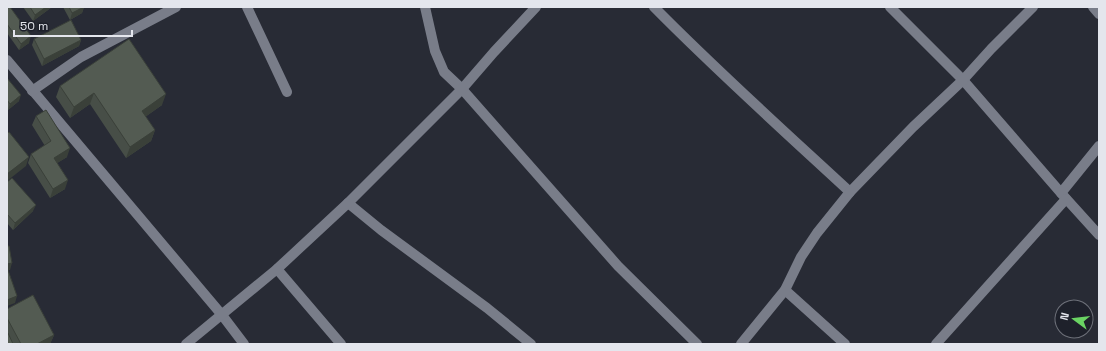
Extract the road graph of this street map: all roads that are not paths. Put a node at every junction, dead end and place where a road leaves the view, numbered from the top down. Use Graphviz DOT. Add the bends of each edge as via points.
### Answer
graph roads {
  1 [pos="176,7"];
  2 [pos="246,7"];
  3 [pos="425,7"];
  4 [pos="536,7"];
  5 [pos="654,7"];
  6 [pos="890,7"];
  7 [pos="1033,7"];
  8 [pos="1093,7"];
  9 [pos="1099,14"];
  10 [pos="7,60"];
  11 [pos="963,80"];
  12 [pos="462,89"];
  13 [pos="32,91"];
  14 [pos="286,92"];
  15 [pos="1099,146"];
  16 [pos="850,192"];
  17 [pos="1063,196"];
  18 [pos="348,203"];
  19 [pos="1099,235"];
  20 [pos="277,268"];
  21 [pos="785,290"];
  22 [pos="222,315"];
  23 [pos="186,344"];
  24 [pos="244,344"];
  25 [pos="341,344"];
  26 [pos="531,344"];
  27 [pos="696,344"];
  28 [pos="741,344"];
  29 [pos="845,344"];
  30 [pos="936,344"];
  1 -- 13 [label="street" via="81,57"];
  2 -- 14 [label="street"];
  3 -- 12 [label="street" via="435,51 444,72"];
  4 -- 12 [label="street"];
  5 -- 16 [label="street" via="749,100"];
  6 -- 11 [label="street"];
  7 -- 11 [label="street"];
  8 -- 9 [label="street"];
  10 -- 13 [label="street"];
  11 -- 16 [label="street"];
  11 -- 17 [label="street"];
  12 -- 18 [label="street"];
  12 -- 27 [label="street" via="618,266"];
  13 -- 22 [label="street"];
  15 -- 17 [label="street"];
  16 -- 21 [label="street" via="801,257"];
  17 -- 19 [label="street"];
  17 -- 30 [label="street"];
  18 -- 20 [label="street"];
  18 -- 26 [label="street"];
  20 -- 22 [label="street"];
  20 -- 25 [label="street"];
  21 -- 28 [label="street"];
  21 -- 29 [label="street"];
  22 -- 23 [label="street"];
  22 -- 24 [label="street"];
}
